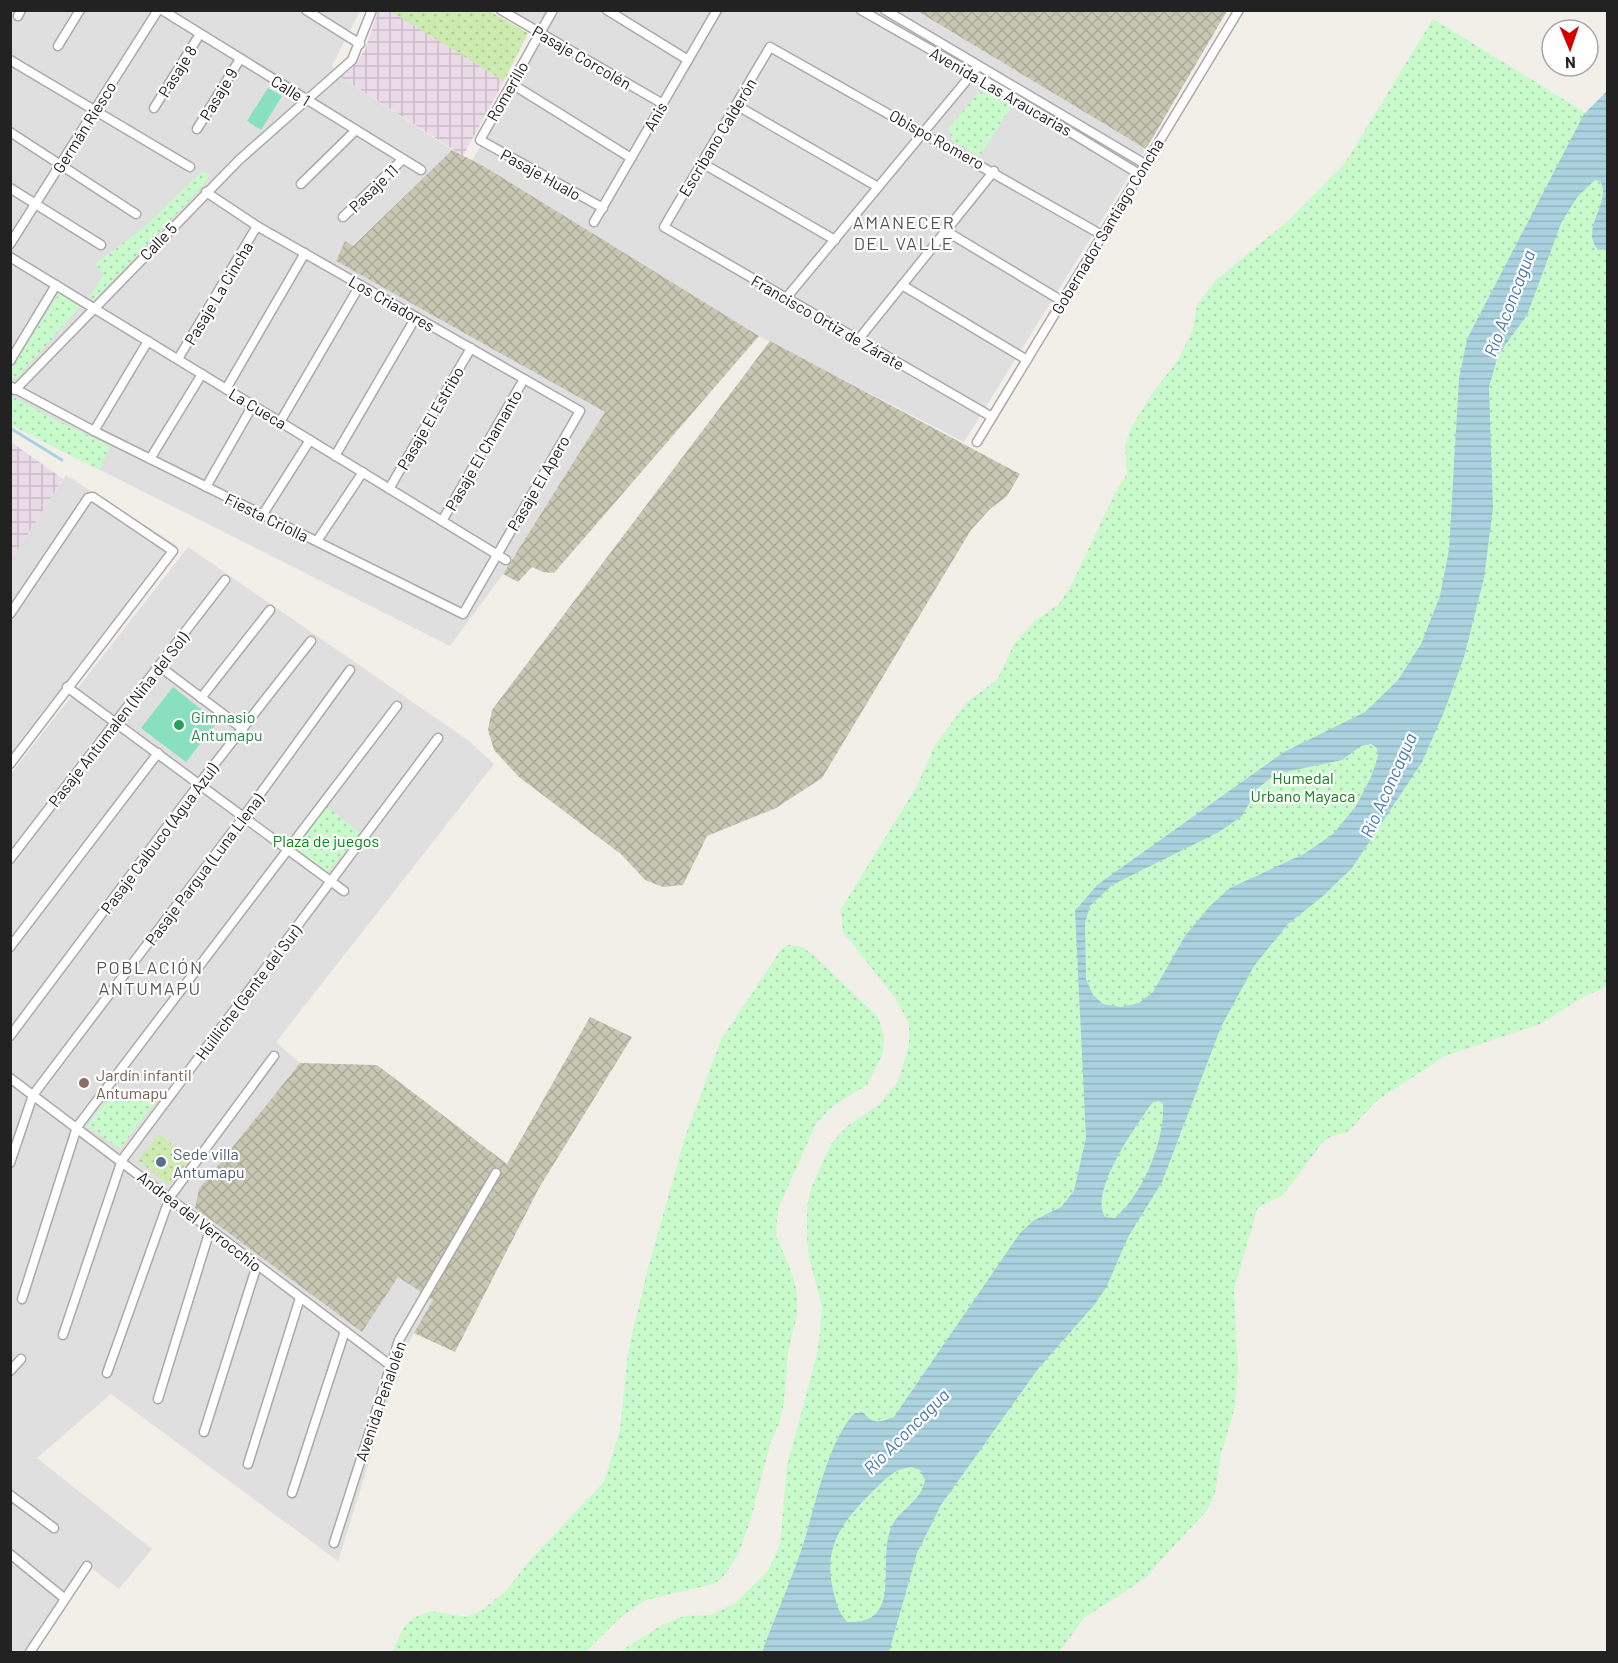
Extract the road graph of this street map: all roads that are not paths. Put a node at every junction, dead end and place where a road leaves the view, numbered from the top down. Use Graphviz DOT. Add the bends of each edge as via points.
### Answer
graph roads {
  1 [pos="80,10"];
  2 [pos="160,10"];
  3 [pos="306,10"];
  4 [pos="372,10"];
  5 [pos="501,10"];
  6 [pos="553,10"];
  7 [pos="608,10"];
  8 [pos="717,10"];
  9 [pos="861,10"];
  10 [pos="885,10"];
  11 [pos="1239,10"];
  12 [pos="541,33"];
  13 [pos="200,34"];
  14 [pos="360,44"];
  15 [pos="58,46"];
  16 [pos="770,47"];
  17 [pos="240,58"];
  18 [pos="10,60"];
  19 [pos="688,60"];
  20 [pos="978,65"];
  21 [pos="973,74"];
  22 [pos="512,84"];
  23 [pos="308,101"];
  24 [pos="663,104"];
  25 [pos="736,105"];
  26 [pos="154,108"];
  27 [pos="94,112"];
  28 [pos="197,129"];
  29 [pos="356,130"];
  30 [pos="10,132"];
  31 [pos="924,132"];
  32 [pos="480,140"];
  33 [pos="631,158"];
  34 [pos="403,159"];
  35 [pos="702,163"];
  36 [pos="61,164"];
  37 [pos="1145,164"];
  38 [pos="190,167"];
  39 [pos="420,170"];
  40 [pos="994,171"];
  41 [pos="1139,174"];
  42 [pos="302,184"];
  43 [pos="10,188"];
  44 [pos="878,188"];
  45 [pos="206,192"];
  46 [pos="36,204"];
  47 [pos="603,208"];
  48 [pos="136,214"];
  49 [pos="343,217"];
  50 [pos="594,222"];
  51 [pos="257,226"];
  52 [pos="664,227"];
  53 [pos="946,231"];
  54 [pos="1102,235"];
  55 [pos="835,240"];
  56 [pos="10,244"];
  57 [pos="101,245"];
  58 [pos="305,253"];
  59 [pos="10,257"];
  60 [pos="56,285"];
  61 [pos="360,285"];
  62 [pos="902,285"];
  63 [pos="787,297"];
  64 [pos="1062,302"];
  65 [pos="94,308"];
  66 [pos="416,317"];
  67 [pos="858,339"];
  68 [pos="148,341"];
  69 [pos="471,348"];
  70 [pos="178,359"];
  71 [pos="1027,360"];
  72 [pos="10,361"];
  73 [pos="202,374"];
  74 [pos="524,379"];
  75 [pos="13,388"];
  76 [pos="226,389"];
  77 [pos="253,405"];
  78 [pos="580,411"];
  79 [pos="992,417"];
  80 [pos="280,422"];
  81 [pos="94,431"];
  82 [pos="310,440"];
  83 [pos="977,442"];
  84 [pos="335,456"];
  85 [pos="150,459"];
  86 [pos="363,472"];
  87 [pos="206,487"];
  88 [pos="389,489"];
  89 [pos="263,514"];
  90 [pos="442,521"];
  91 [pos="317,542"];
  92 [pos="496,554"];
  93 [pos="506,560"];
  94 [pos="225,580"];
  95 [pos="270,610"];
  96 [pos="10,614"];
  97 [pos="310,641"];
  98 [pos="159,666"];
  99 [pos="350,670"];
  100 [pos="67,687"];
  101 [pos="201,698"];
  102 [pos="397,706"];
  103 [pos="115,722"];
  104 [pos="243,729"];
  105 [pos="438,738"];
  106 [pos="158,753"];
  107 [pos="10,764"];
  108 [pos="200,784"];
  109 [pos="242,819"];
  110 [pos="287,851"];
  111 [pos="10,859"];
  112 [pos="331,881"];
  113 [pos="344,891"];
  114 [pos="10,948"];
  115 [pos="10,1036"];
  116 [pos="274,1056"];
  117 [pos="10,1078"];
  118 [pos="33,1095"];
  119 [pos="76,1127"];
  120 [pos="122,1160"];
  121 [pos="10,1162"];
  122 [pos="496,1173"];
  123 [pos="170,1197"];
  124 [pos="210,1230"];
  125 [pos="257,1266"];
  126 [pos="300,1298"];
  127 [pos="22,1299"];
  128 [pos="345,1331"];
  129 [pos="63,1335"];
  130 [pos="21,1359"];
  131 [pos="390,1365"];
  132 [pos="10,1371"];
  133 [pos="106,1373"];
  134 [pos="158,1399"];
  135 [pos="204,1432"];
  136 [pos="248,1464"];
  137 [pos="292,1493"];
  138 [pos="10,1495"];
  139 [pos="54,1528"];
  140 [pos="334,1543"];
  141 [pos="10,1554"];
  142 [pos="87,1566"];
  143 [pos="64,1598"];
  144 [pos="30,1653"];
  1 -- 15 [label="street"];
  2 -- 13 [label="street, Calle 1"];
  2 -- 27 [label="street, Germán Riesco"];
  3 -- 14 [label="street"];
  4 -- 14 [label="street, Calle 5"];
  5 -- 12 [label="street, Pasaje Corcolén"];
  6 -- 12 [label="street, Romerillo"];
  7 -- 19 [label="street"];
  8 -- 19 [label="street, Anis"];
  9 -- 21 [label="street, Avenida Las Araucarias"];
  10 -- 20 [label="street, Avenida Las Araucarias"];
  11 -- 37 [label="street, Gobernador Santiago Concha"];
  12 -- 22 [label="street, Romerillo"];
  12 -- 24 [label="street, Pasaje Corcolén"];
  13 -- 17 [label="street, Calle 1"];
  13 -- 26 [label="street, Pasaje 8"];
  14 -- 23 [label="street, Calle 5" via="352,60"];
  16 -- 25 [label="street, Escribano Calderón"];
  16 -- 31 [label="street, Obispo Romero"];
  17 -- 23 [label="street, Calle 1"];
  17 -- 28 [label="street, Pasaje 9"];
  18 -- 27 [label="street"];
  19 -- 24 [label="street, Anis"];
  20 -- 21 [label="street"];
  20 -- 37 [label="street, Avenida Las Araucarias"];
  21 -- 31 [label="street"];
  21 -- 41 [label="street, Avenida Las Araucarias"];
  22 -- 32 [label="street, Romerillo"];
  22 -- 33 [label="street"];
  23 -- 29 [label="street, Calle 1"];
  23 -- 45 [label="street, Calle 5"];
  24 -- 33 [label="street, Anis"];
  25 -- 35 [label="street, Escribano Calderón"];
  25 -- 44 [label="street"];
  27 -- 36 [label="street, Germán Riesco"];
  27 -- 38 [label="street"];
  29 -- 34 [label="street, Calle 1"];
  29 -- 42 [label="street"];
  30 -- 36 [label="street"];
  31 -- 40 [label="street, Obispo Romero"];
  31 -- 44 [label="street"];
  32 -- 47 [label="street, Pasaje Hualo"];
  33 -- 47 [label="street, Anis"];
  34 -- 39 [label="street, Calle 1"];
  34 -- 49 [label="street, Pasaje 11"];
  35 -- 52 [label="street, Escribano Calderón"];
  35 -- 55 [label="street"];
  36 -- 46 [label="street, Germán Riesco"];
  36 -- 48 [label="street"];
  37 -- 41 [label="street, Gobernador Santiago Concha"];
  40 -- 53 [label="street"];
  40 -- 54 [label="street, Obispo Romero"];
  41 -- 54 [label="street, Gobernador Santiago Concha"];
  43 -- 46 [label="street"];
  44 -- 55 [label="street"];
  45 -- 51 [label="street, Los Criadores"];
  45 -- 65 [label="street, Calle 5"];
  46 -- 56 [label="street, Germán Riesco"];
  46 -- 57 [label="street"];
  47 -- 50 [label="street, Anis"];
  51 -- 58 [label="street, Los Criadores"];
  51 -- 70 [label="street, Pasaje La Cincha"];
  52 -- 63 [label="street, Francisco Ortiz de Zárate"];
  53 -- 62 [label="street"];
  53 -- 64 [label="street"];
  54 -- 64 [label="street, Gobernador Santiago Concha"];
  55 -- 63 [label="street"];
  58 -- 61 [label="street, Los Criadores"];
  58 -- 76 [label="street"];
  59 -- 60 [label="street, La Cueca"];
  60 -- 65 [label="street, La Cueca"];
  60 -- 72 [label="street"];
  61 -- 66 [label="street, Los Criadores"];
  61 -- 80 [label="street"];
  62 -- 67 [label="street"];
  62 -- 71 [label="street"];
  63 -- 67 [label="street, Francisco Ortiz de Zárate"];
  64 -- 71 [label="street, Gobernador Santiago Concha"];
  65 -- 68 [label="street, La Cueca"];
  65 -- 75 [label="street, Calle 5"];
  66 -- 69 [label="street, Los Criadores"];
  66 -- 84 [label="street"];
  67 -- 79 [label="street, Francisco Ortiz de Zárate"];
  68 -- 70 [label="street, La Cueca"];
  68 -- 81 [label="street"];
  69 -- 74 [label="street, Los Criadores"];
  69 -- 88 [label="street, Pasaje El Estribo"];
  70 -- 73 [label="street, La Cueca"];
  71 -- 79 [label="street, Gobernador Santiago Concha"];
  73 -- 76 [label="street, La Cueca"];
  73 -- 85 [label="street"];
  74 -- 78 [label="street, Los Criadores"];
  74 -- 90 [label="street, Pasaje El Chamanto"];
  75 -- 81 [label="street, Fiesta Criolla"];
  76 -- 77 [label="street, La Cueca"];
  77 -- 80 [label="street, La Cueca"];
  77 -- 87 [label="street"];
  78 -- 92 [label="street, Pasaje El Apero"];
  79 -- 83 [label="street, Gobernador Santiago Concha"];
  80 -- 82 [label="street, La Cueca"];
  81 -- 85 [label="street, Fiesta Criolla"];
  82 -- 84 [label="street, La Cueca"];
  82 -- 89 [label="street"];
  84 -- 86 [label="street, La Cueca"];
  85 -- 87 [label="street, Fiesta Criolla"];
  86 -- 88 [label="street, La Cueca"];
  86 -- 91 [label="street"];
  87 -- 89 [label="street, Fiesta Criolla"];
  88 -- 90 [label="street, La Cueca"];
  89 -- 91 [label="street, Fiesta Criolla"];
  90 -- 92 [label="street, La Cueca"];
  91 -- 92 [label="street, Fiesta Criolla" via="463,614"];
  92 -- 93 [label="street, La Cueca"];
  94 -- 98 [label="street, Pasaje Antumalen (Niña del Sol)"];
  95 -- 101 [label="street"];
  96 -- 100 [label="street" via="88,498 93,497 173,550"];
  97 -- 104 [label="street, Pasaje Calbuco (Agua Azul)"];
  98 -- 101 [label="street"];
  98 -- 103 [label="street, Pasaje Antumalen (Niña del Sol)"];
  99 -- 109 [label="street, Pasaje Pargua (Luna Llena)"];
  100 -- 103 [label="street"];
  100 -- 107 [label="street"];
  101 -- 104 [label="street"];
  102 -- 110 [label="street"];
  103 -- 106 [label="street"];
  103 -- 111 [label="street, Pasaje Antumalen (Niña del Sol)"];
  104 -- 108 [label="street, Pasaje Calbuco (Agua Azul)"];
  105 -- 112 [label="street, Huilliche (Gente del Sur)"];
  106 -- 108 [label="street"];
  106 -- 114 [label="street"];
  108 -- 109 [label="street"];
  108 -- 115 [label="street, Pasaje Calbuco (Agua Azul)"];
  109 -- 110 [label="street"];
  109 -- 118 [label="street, Pasaje Pargua (Luna Llena)"];
  110 -- 112 [label="street"];
  110 -- 119 [label="street"];
  112 -- 113 [label="street"];
  112 -- 120 [label="street, Huilliche (Gente del Sur)"];
  116 -- 123 [label="street"];
  117 -- 118 [label="street, Andrea del Verrocchio"];
  118 -- 119 [label="street, Andrea del Verrocchio"];
  118 -- 121 [label="street, Pasaje Pargua (Luna Llena)"];
  119 -- 120 [label="street, Andrea del Verrocchio"];
  119 -- 127 [label="street"];
  120 -- 123 [label="street, Andrea del Verrocchio"];
  120 -- 129 [label="street, Huilliche (Gente del Sur)"];
  122 -- 131 [label="street, Avenida Peñalolén" via="399,1340"];
  123 -- 124 [label="street, Andrea del Verrocchio"];
  123 -- 133 [label="street"];
  124 -- 125 [label="street, Andrea del Verrocchio"];
  124 -- 134 [label="street"];
  125 -- 126 [label="street, Andrea del Verrocchio"];
  125 -- 135 [label="street"];
  126 -- 128 [label="street, Andrea del Verrocchio"];
  126 -- 136 [label="street"];
  128 -- 131 [label="street, Andrea del Verrocchio"];
  128 -- 137 [label="street"];
  130 -- 132 [label="street"];
  131 -- 140 [label="street, Avenida Peñalolén"];
  138 -- 139 [label="street"];
  141 -- 143 [label="street"];
  142 -- 143 [label="street"];
  143 -- 144 [label="street"];
}
